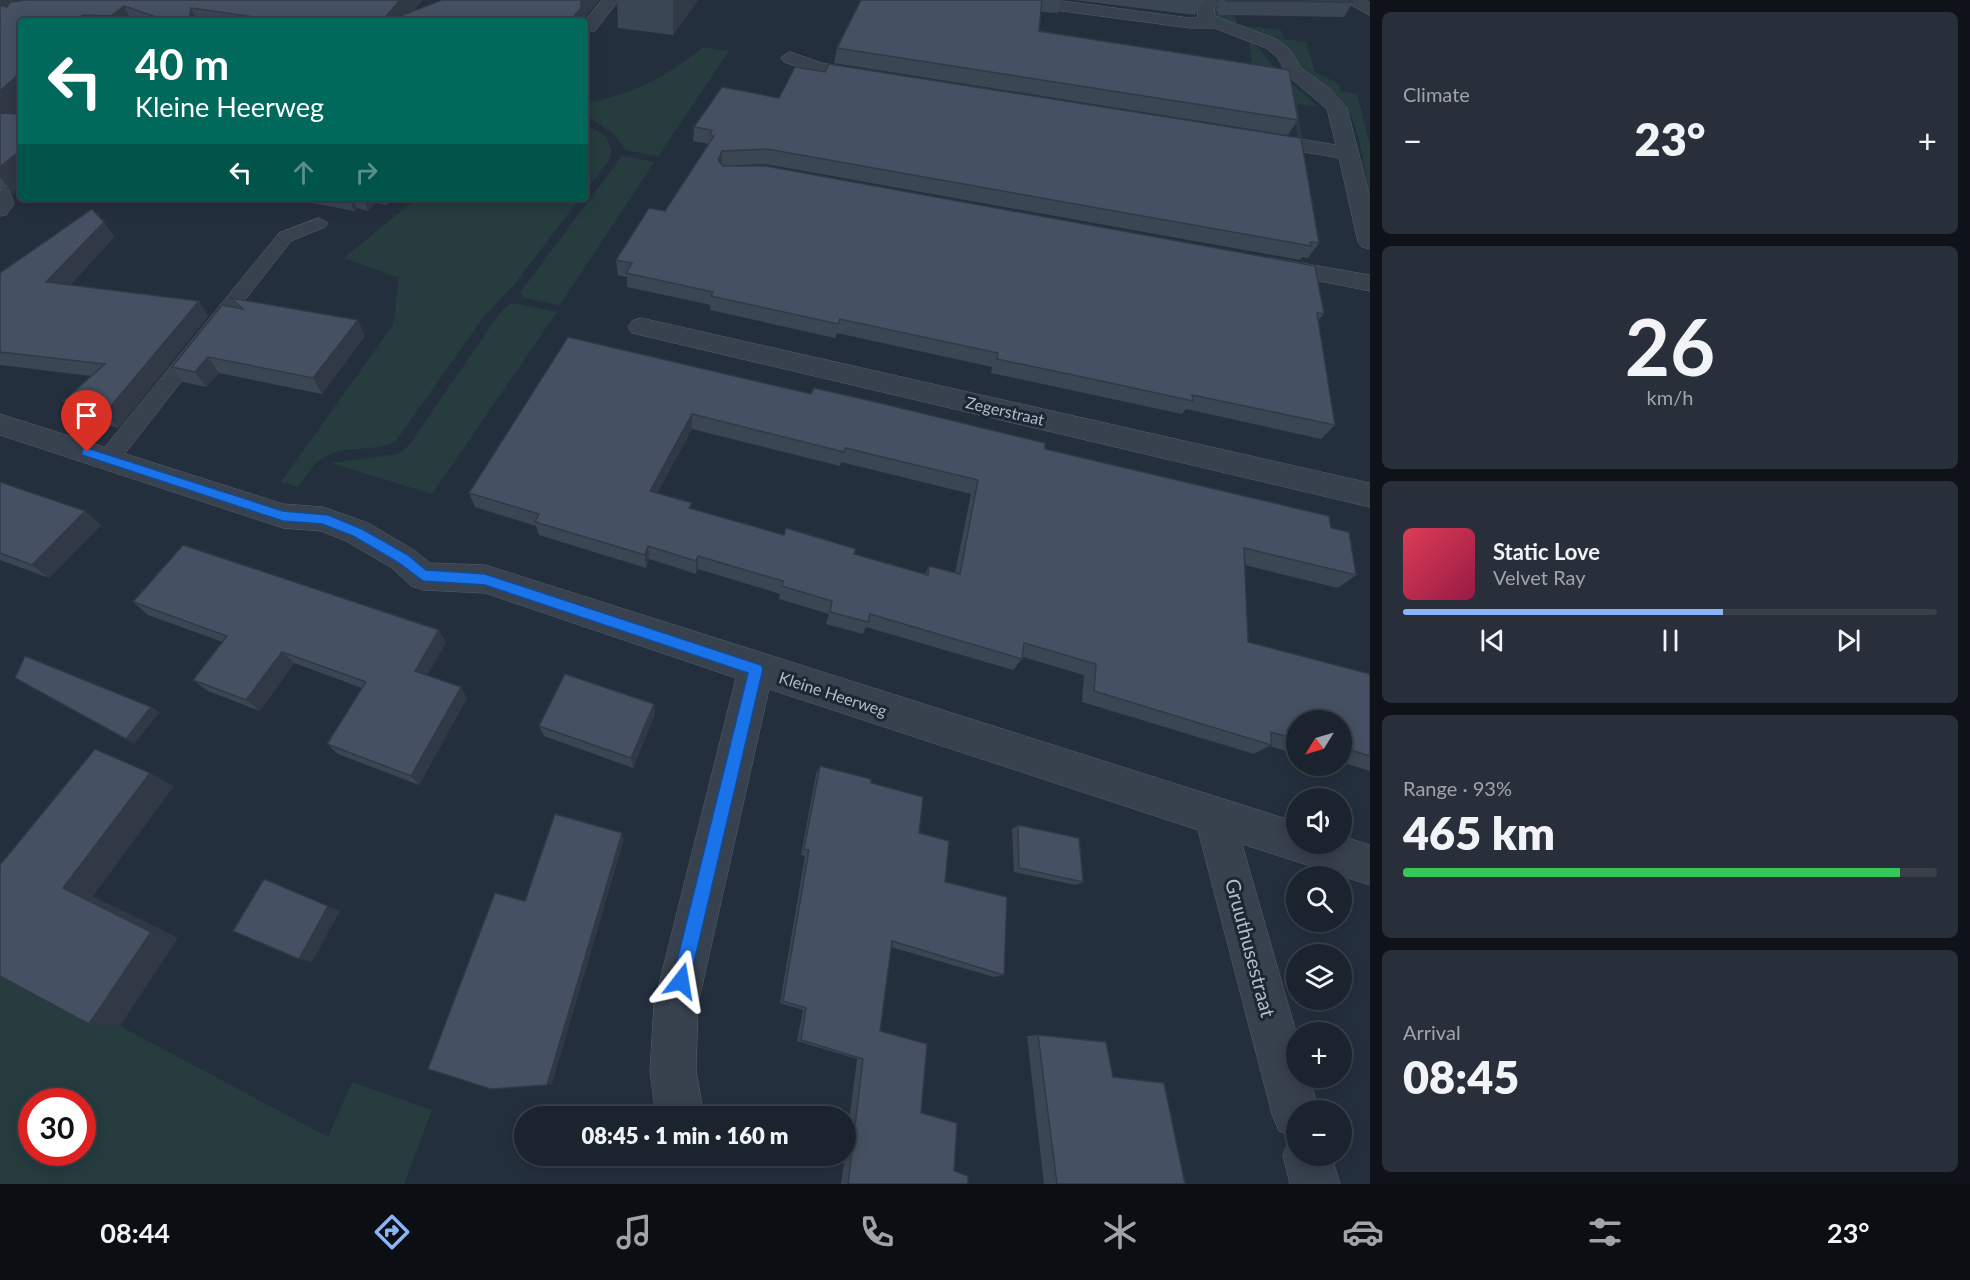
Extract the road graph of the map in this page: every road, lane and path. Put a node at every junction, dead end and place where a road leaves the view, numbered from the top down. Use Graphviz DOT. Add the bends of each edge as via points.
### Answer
graph roads {
  1 [pos="611,0"];
  2 [pos="1017,0"];
  3 [pos="1214,0"];
  4 [pos="1351,0"];
  5 [pos="1370,10"];
  6 [pos="1212,22"];
  7 [pos="589,27"];
  8 [pos="790,58"];
  9 [pos="884,79"];
  10 [pos="1235,134"];
  11 [pos="1349,153"];
  12 [pos="3,194"];
  13 [pos="0,211"];
  14 [pos="319,223"];
  15 [pos="1370,242"];
  16 [pos="1249,260"];
  17 [pos="1370,282"];
  18 [pos="641,327"];
  19 [pos="0,424"];
  20 [pos="108,459"];
  21 [pos="1370,495"];
  22 [pos="756,669"];
  23 [pos="1214,816"];
  24 [pos="1286,839"];
  25 [pos="1336,854"];
  26 [pos="1370,865"];
  27 [pos="1292,1100"];
  28 [pos="678,1106"];
  29 [pos="1310,1166"];
  30 [pos="1315,1184"];
  1 -- 7 [label="street"];
  2 -- 6 [label="street" via="1190,24"];
  3 -- 6 [label="street" via="1205,6 1207,19"];
  4 -- 5 [label="street"];
  6 -- 11 [label="street" via="1253,35 1279,49 1294,71 1337,108"];
  8 -- 9 [label="street" via="818,68"];
  10 -- 11 [label="street"];
  11 -- 15 [label="street"];
  12 -- 13 [label="lane" via="5,204"];
  14 -- 20 [label="lane" via="285,237"];
  16 -- 17 [label="street"];
  18 -- 21 [label="street, Zegerstraat"];
  19 -- 20 [label="street, Kleine Heerweg"];
  20 -- 22 [label="street, Kleine Heerweg" via="283,516 323,519 357,532 403,559 423,576 485,579"];
  22 -- 23 [label="street, Kleine Heerweg"];
  22 -- 28 [label="street" via="676,1004 673,1071"];
  23 -- 24 [label="street, Kleine Heerweg"];
  23 -- 27 [label="street, Gruuthusestraat"];
  25 -- 26 [label="street"];
  29 -- 30 [label="street"];
}
